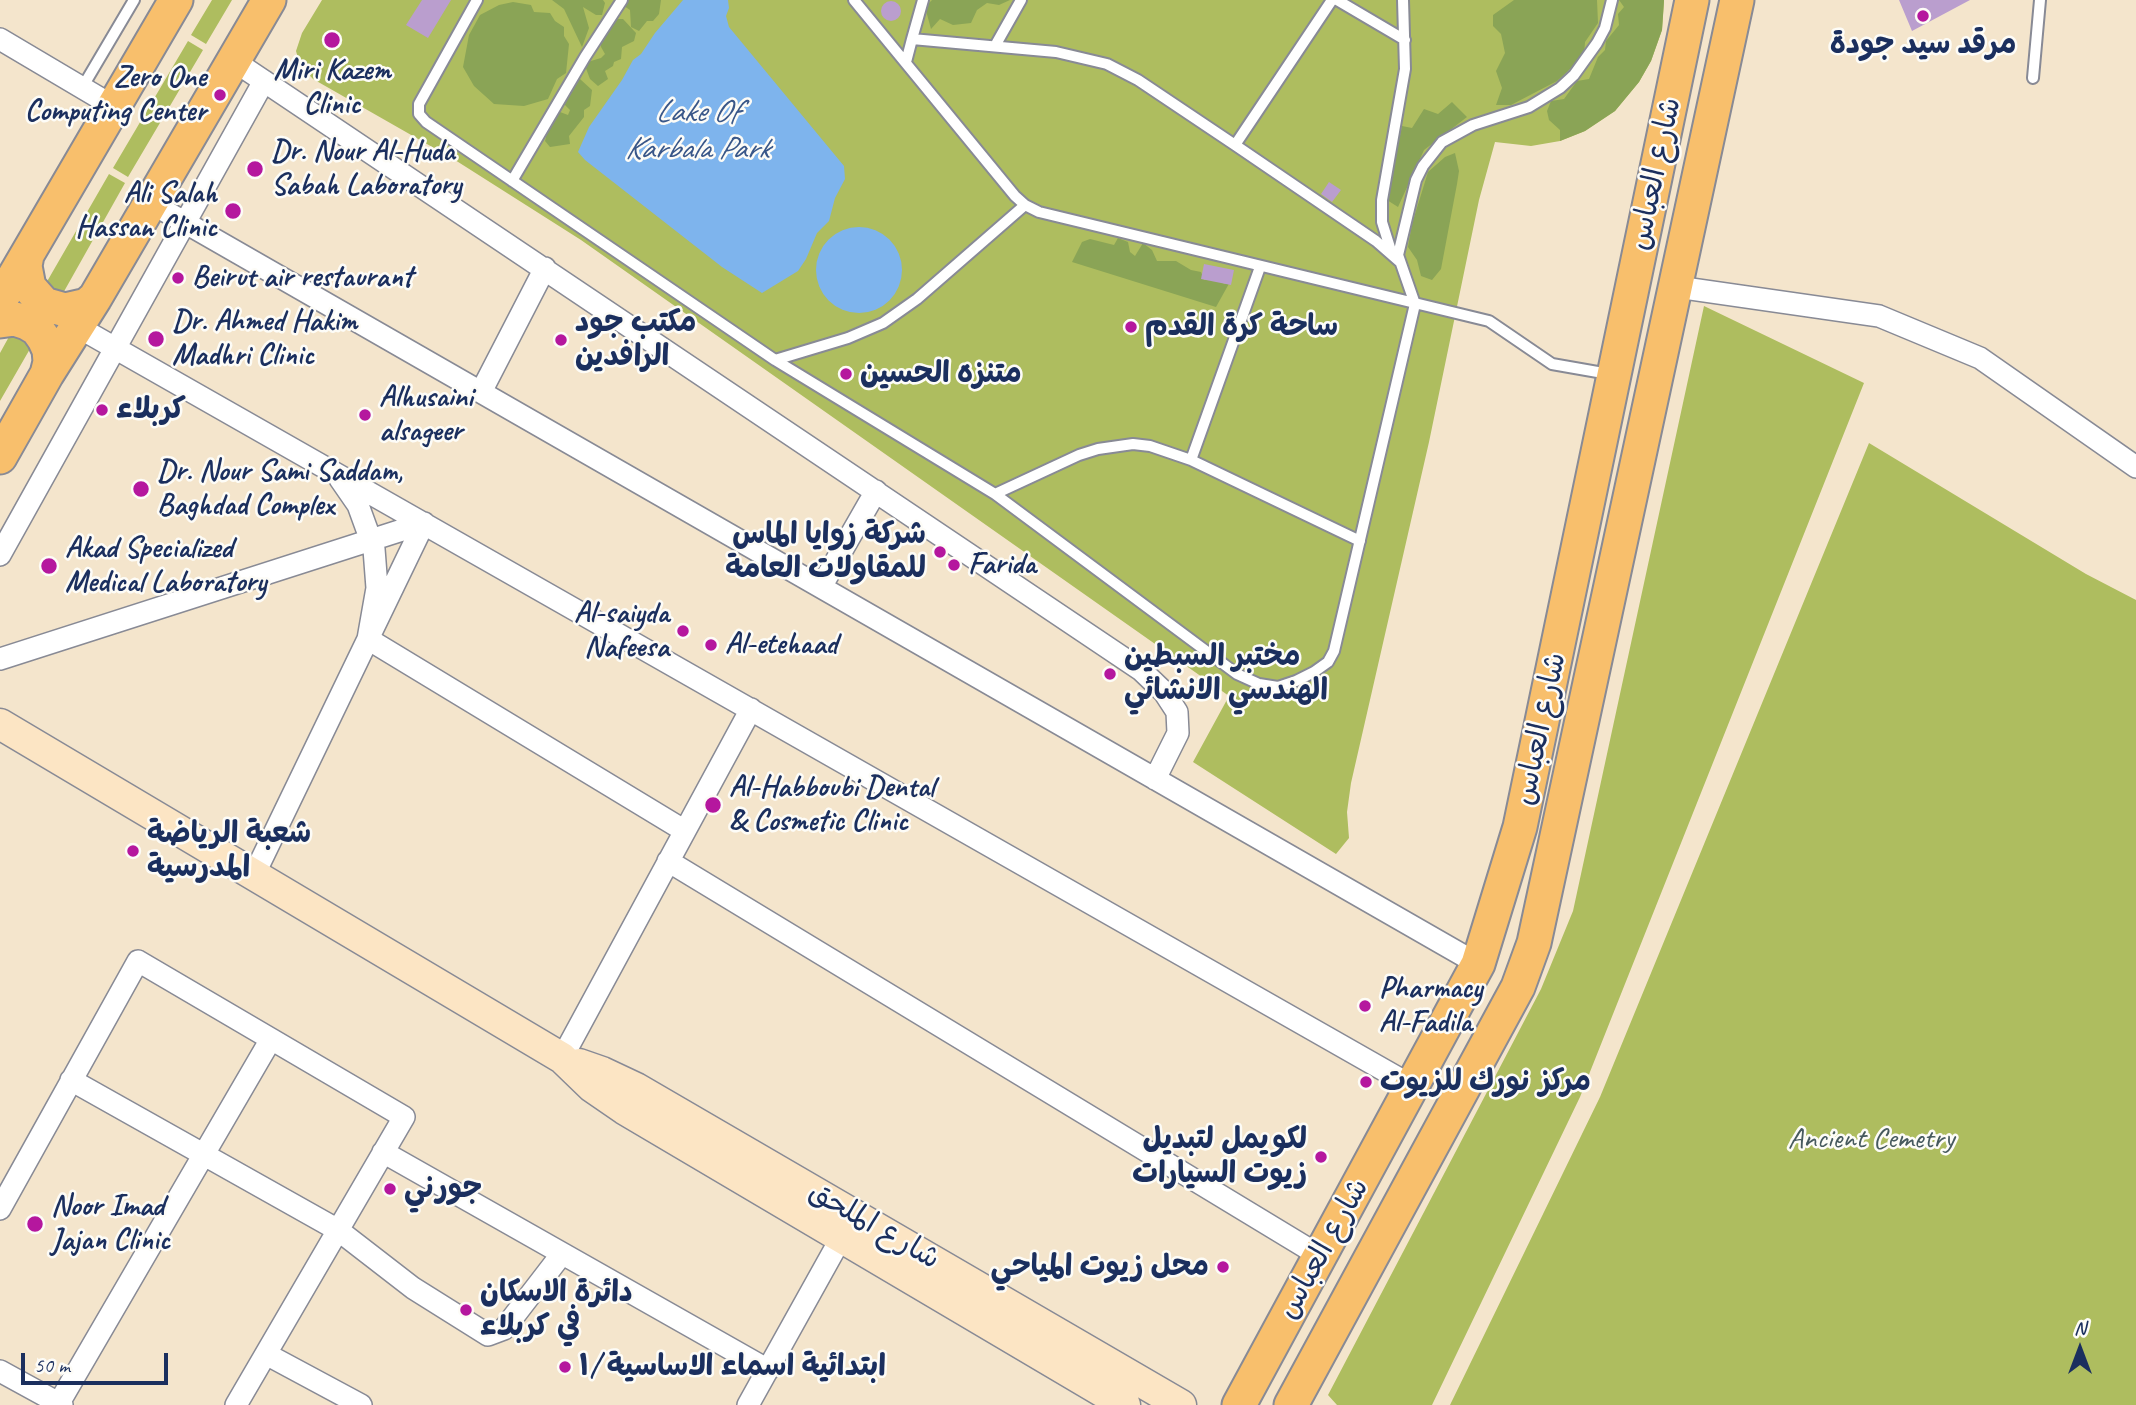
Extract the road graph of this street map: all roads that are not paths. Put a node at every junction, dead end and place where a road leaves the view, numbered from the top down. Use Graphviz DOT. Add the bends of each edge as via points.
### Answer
graph roads {
  1 [pos="134,0"];
  2 [pos="176,0"];
  3 [pos="270,0"];
  4 [pos="477,0"];
  5 [pos="622,0"];
  6 [pos="854,0"];
  7 [pos="923,0"];
  8 [pos="1021,0"];
  9 [pos="1335,0"];
  10 [pos="1403,0"];
  11 [pos="1612,0"];
  12 [pos="1692,0"];
  13 [pos="1737,0"];
  14 [pos="2040,0"];
  15 [pos="0,39"];
  16 [pos="912,39"];
  17 [pos="1405,40"];
  18 [pos="995,46"];
  19 [pos="234,61"];
  20 [pos="905,62"];
  21 [pos="2033,78"];
  22 [pos="264,81"];
  23 [pos="82,88"];
  24 [pos="113,106"];
  25 [pos="1235,145"];
  26 [pos="512,181"];
  27 [pos="151,203"];
  28 [pos="1025,205"];
  29 [pos="185,223"];
  30 [pos="1392,254"];
  31 [pos="27,255"];
  32 [pos="1402,265"];
  33 [pos="1260,267"];
  34 [pos="545,268"];
  35 [pos="1677,287"];
  36 [pos="95,298"];
  37 [pos="0,301"];
  38 [pos="1415,304"];
  39 [pos="0,321"];
  40 [pos="78,327"];
  41 [pos="116,347"];
  42 [pos="775,360"];
  43 [pos="47,374"];
  44 [pos="1615,375"];
  45 [pos="481,392"];
  46 [pos="0,457"];
  47 [pos="1191,460"];
  48 [pos="2136,467"];
  49 [pos="332,471"];
  50 [pos="876,491"];
  51 [pos="995,494"];
  52 [pos="424,523"];
  53 [pos="372,540"];
  54 [pos="1360,541"];
  55 [pos="0,555"];
  56 [pos="821,587"];
  57 [pos="368,639"];
  58 [pos="0,659"];
  59 [pos="751,709"];
  60 [pos="0,724"];
  61 [pos="1155,779"];
  62 [pos="685,831"];
  63 [pos="668,861"];
  64 [pos="254,875"];
  65 [pos="1478,964"];
  66 [pos="271,1039"];
  67 [pos="562,1058"];
  68 [pos="71,1080"];
  69 [pos="1412,1086"];
  70 [pos="383,1152"];
  71 [pos="204,1155"];
  72 [pos="0,1209"];
  73 [pos="847,1226"];
  74 [pos="338,1230"];
  75 [pos="561,1255"];
  76 [pos="1320,1256"];
  77 [pos="266,1354"];
  78 [pos="768,1370"];
  79 [pos="0,1371"];
  80 [pos="1308,1390"];
  81 [pos="61,1404"];
  82 [pos="236,1405"];
  83 [pos="361,1405"];
  84 [pos="748,1405"];
  85 [pos="1125,1405"];
  86 [pos="1181,1405"];
  87 [pos="1239,1405"];
  88 [pos="1291,1405"];
  1 -- 23 [label="lane"];
  2 -- 24 [label="main road"];
  3 -- 19 [label="main road"];
  4 -- 26 [label="lane" via="419,104 419,114"];
  5 -- 26 [label="lane"];
  6 -- 20 [label="lane"];
  7 -- 16 [label="lane"];
  8 -- 18 [label="lane"];
  9 -- 17 [label="lane"];
  9 -- 25 [label="lane"];
  10 -- 17 [label="lane"];
  11 -- 32 [label="lane" via="1605,28 1588,60 1560,88 1529,107 1455,134 1433,152 1416,180 1400,242"];
  12 -- 44 [label="main road, شارع العباس"];
  13 -- 35 [label="main road, شارع العباس"];
  14 -- 21 [label="lane"];
  15 -- 23 [label="street"];
  16 -- 18 [label="lane"];
  16 -- 20 [label="lane"];
  17 -- 30 [label="lane" via="1400,104 1382,200 1382,222"];
  18 -- 25 [label="lane" via="1056,52 1107,64"];
  19 -- 22 [label="street"];
  19 -- 27 [label="main road"];
  20 -- 28 [label="lane"];
  22 -- 29 [label="street"];
  22 -- 34 [label="street"];
  23 -- 24 [label="street"];
  24 -- 31 [label="main road"];
  25 -- 30 [label="lane"];
  26 -- 42 [label="lane"];
  27 -- 29 [label="street"];
  27 -- 36 [label="main road"];
  28 -- 33 [label="lane" via="1058,218"];
  28 -- 42 [label="lane" via="926,292 883,323"];
  29 -- 41 [label="street"];
  29 -- 45 [label="street"];
  30 -- 32 [label="lane"];
  31 -- 36 [label="main road" via="26,277 44,304 65,310 87,305"];
  31 -- 37 [label="main road"];
  32 -- 38 [label="lane"];
  33 -- 38 [label="lane"];
  33 -- 47 [label="lane"];
  34 -- 45 [label="street"];
  34 -- 50 [label="street"];
  35 -- 48 [label="street" via="1879,316 1980,359"];
  35 -- 80 [label="main road, شارع العباس" via="1534,943 1518,988"];
  36 -- 40 [label="main road"];
  38 -- 44 [label="lane" via="1489,321 1552,364"];
  38 -- 54 [label="lane"];
  39 -- 43 [label="main road" via="15,319 37,330 49,350"];
  40 -- 41 [label="street"];
  40 -- 43 [label="main road"];
  41 -- 49 [label="street"];
  41 -- 55 [label="street"];
  42 -- 51 [label="lane"];
  43 -- 46 [label="main road"];
  44 -- 65 [label="main road, شارع العباس" via="1520,827"];
  45 -- 56 [label="street"];
  47 -- 51 [label="lane" via="1150,446 1118,445 1079,455"];
  47 -- 54 [label="lane"];
  49 -- 52 [label="street"];
  49 -- 53 [label="street" via="358,505"];
  50 -- 56 [label="street"];
  50 -- 61 [label="street" via="1155,682 1177,712 1178,723 1175,743"];
  51 -- 54 [label="lane" via="1237,674 1278,687 1328,662"];
  52 -- 53 [label="street"];
  52 -- 57 [label="street"];
  52 -- 59 [label="street"];
  53 -- 57 [label="street" via="377,588"];
  53 -- 58 [label="street"];
  56 -- 61 [label="street"];
  57 -- 62 [label="street"];
  57 -- 64 [label="street"];
  59 -- 62 [label="street"];
  59 -- 69 [label="street"];
  60 -- 64 [label="street, شارع الملحق"];
  61 -- 65 [label="street"];
  62 -- 63 [label="street"];
  63 -- 67 [label="street"];
  63 -- 76 [label="street"];
  64 -- 67 [label="street, شارع الملحق"];
  65 -- 69 [label="main road, شارع العباس"];
  66 -- 68 [label="street" via="138,961"];
  66 -- 70 [label="street" via="404,1116"];
  66 -- 71 [label="street"];
  67 -- 73 [label="street, شارع الملحق" via="636,1088"];
  68 -- 71 [label="street"];
  68 -- 72 [label="street"];
  69 -- 76 [label="main road, شارع العباس"];
  70 -- 74 [label="street"];
  70 -- 75 [label="street"];
  71 -- 74 [label="street"];
  71 -- 81 [label="street"];
  73 -- 78 [label="street"];
  73 -- 85 [label="street, شارع الملحق"];
  73 -- 86 [label="street, شارع الملحق"];
  74 -- 75 [label="street" via="412,1288 488,1335 504,1329"];
  74 -- 77 [label="street"];
  75 -- 78 [label="street"];
  76 -- 87 [label="main road, شارع العباس"];
  77 -- 82 [label="street"];
  77 -- 83 [label="street"];
  78 -- 84 [label="street"];
  79 -- 81 [label="street"];
  80 -- 88 [label="main road, شارع العباس"];
}
